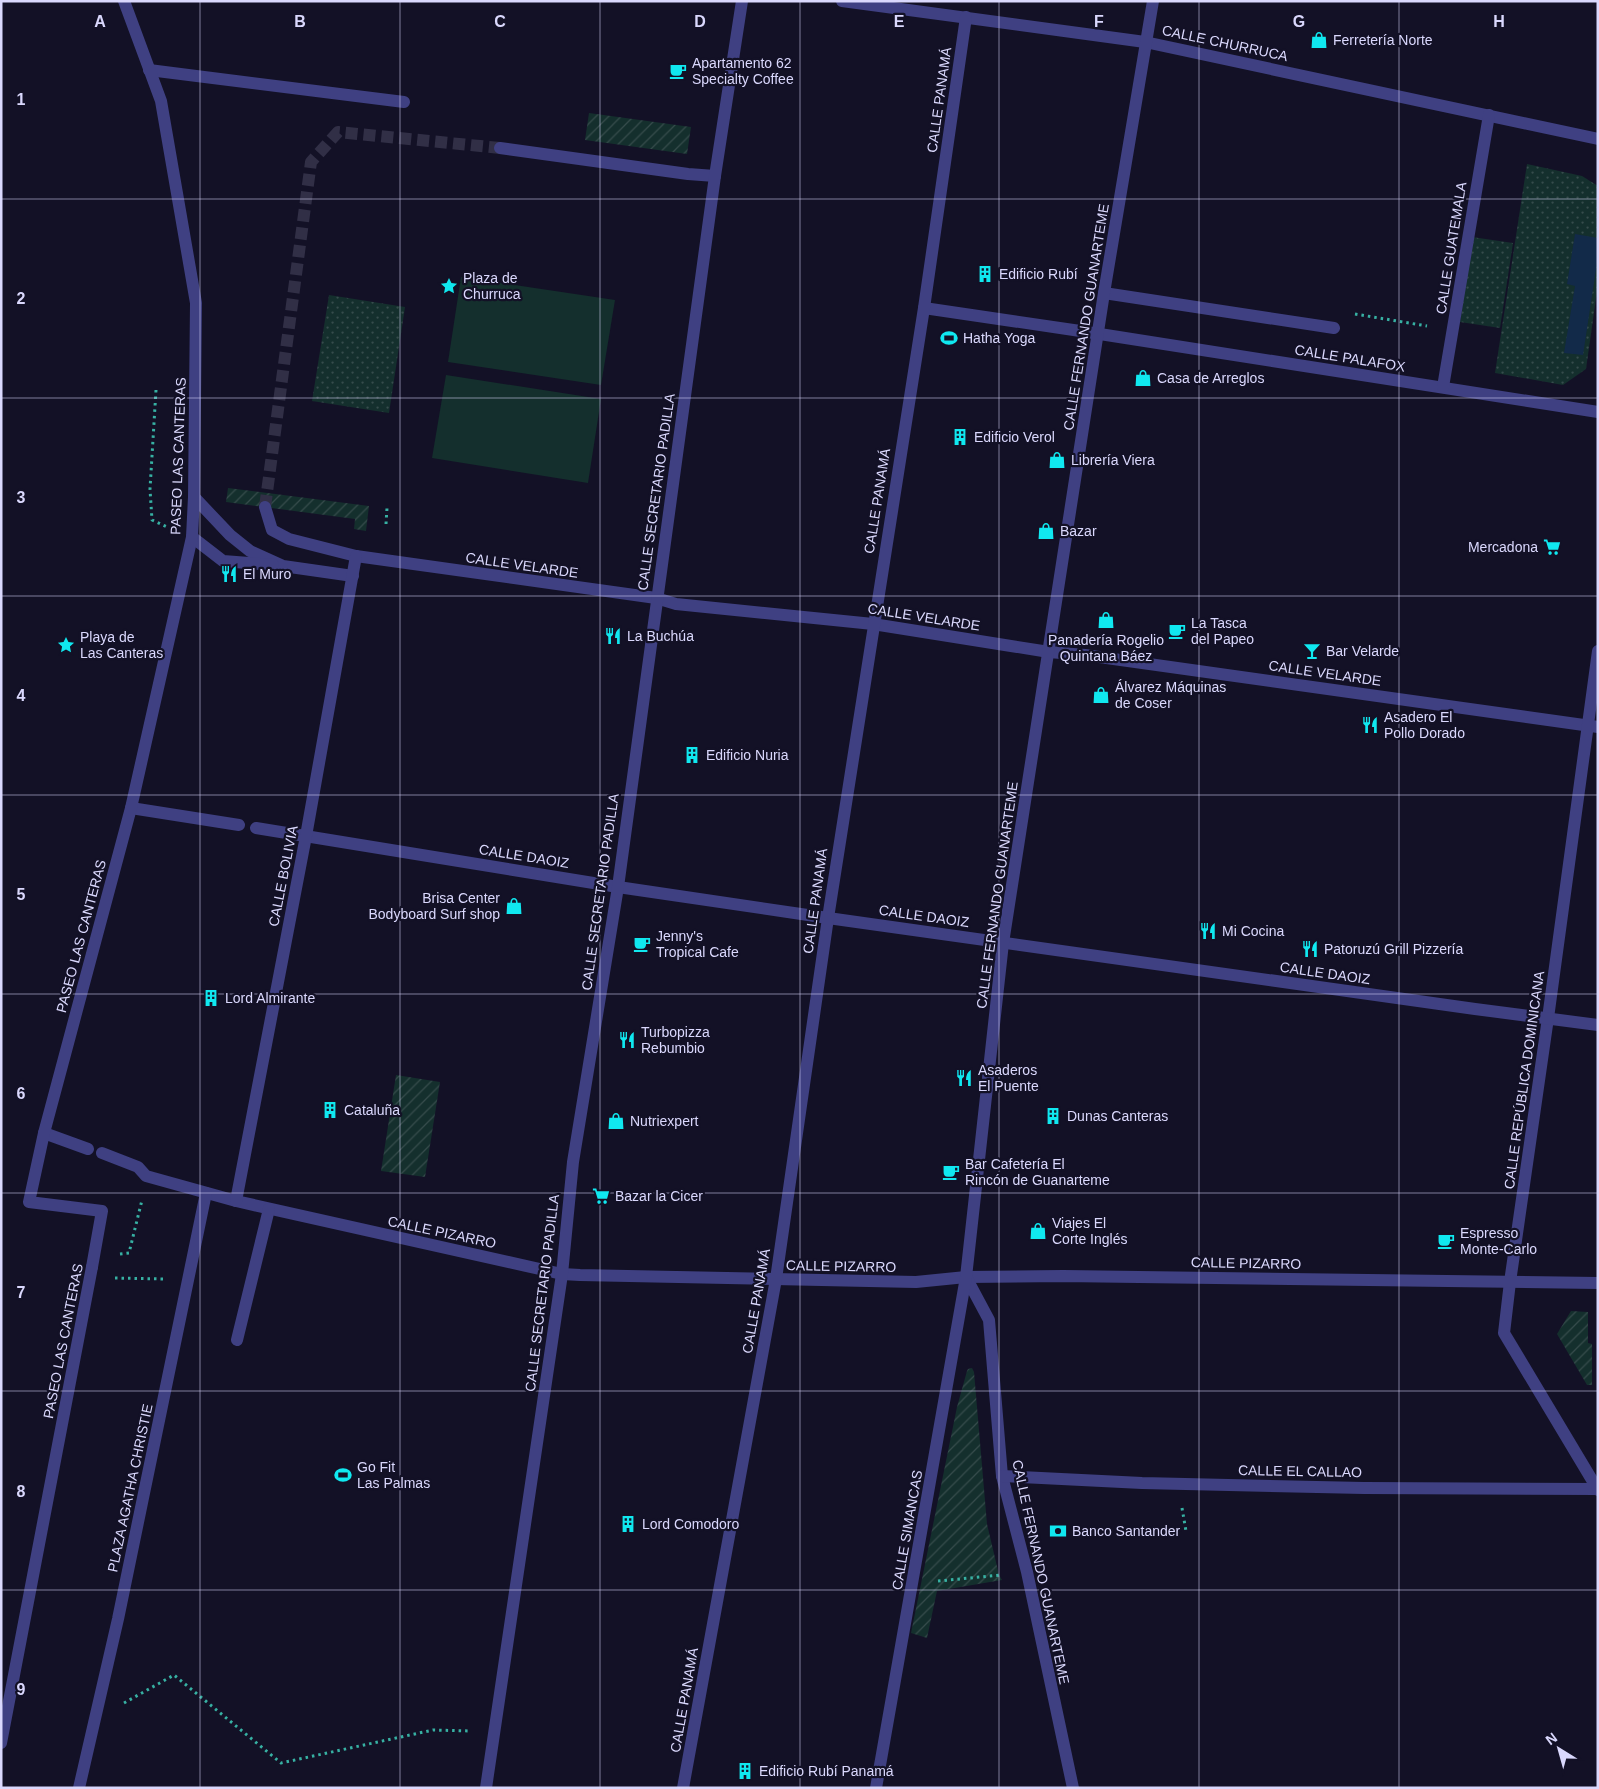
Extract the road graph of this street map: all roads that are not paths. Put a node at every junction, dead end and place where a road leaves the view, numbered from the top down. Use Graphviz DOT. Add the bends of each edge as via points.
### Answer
graph roads {
  1 [pos="124,1"];
  2 [pos="742,1"];
  3 [pos="842,1"];
  4 [pos="1153,1"];
  5 [pos="966,17"];
  6 [pos="1145,42"];
  7 [pos="149,70"];
  8 [pos="404,102"];
  9 [pos="1489,115"];
  10 [pos="1598,139"];
  11 [pos="500,148"];
  12 [pos="715,176"];
  13 [pos="1104,294"];
  14 [pos="924,308"];
  15 [pos="1334,328"];
  16 [pos="1098,335"];
  17 [pos="1443,387"];
  18 [pos="1598,412"];
  19 [pos="194,497"];
  20 [pos="266,507"];
  21 [pos="192,537"];
  22 [pos="356,556"];
  23 [pos="283,566"];
  24 [pos="353,576"];
  25 [pos="656,598"];
  26 [pos="873,624"];
  27 [pos="1598,651"];
  28 [pos="1049,652"];
  29 [pos="1593,726"];
  30 [pos="131,808"];
  31 [pos="239,825"];
  32 [pos="256,828"];
  33 [pos="306,836"];
  34 [pos="618,886"];
  35 [pos="828,918"];
  36 [pos="1003,942"];
  37 [pos="1548,1018"];
  38 [pos="1598,1025"];
  39 [pos="44,1133"];
  40 [pos="88,1149"];
  41 [pos="102,1153"];
  42 [pos="206,1193"];
  43 [pos="236,1201"];
  44 [pos="269,1209"];
  45 [pos="562,1274"];
  46 [pos="966,1277"];
  47 [pos="776,1279"];
  48 [pos="1510,1282"];
  49 [pos="1598,1283"];
  50 [pos="237,1340"];
  51 [pos="1002,1476"];
  52 [pos="1598,1490"];
  53 [pos="1,1743"];
  54 [pos="79,1788"];
  55 [pos="486,1788"];
  56 [pos="683,1788"];
  57 [pos="876,1788"];
  58 [pos="1073,1788"];
  1 -- 7 [label="street, PASEO LAS CANTERAS"];
  2 -- 12 [label="street, CALLE SECRETARIO PADILLA"];
  3 -- 5 [label="street, CALLE CHURRUCA"];
  4 -- 6 [label="street, CALLE FERNANDO GUANARTEME"];
  5 -- 6 [label="street, CALLE CHURRUCA"];
  5 -- 14 [label="street, CALLE PANAMÁ"];
  6 -- 9 [label="street, CALLE CHURRUCA"];
  6 -- 13 [label="street, CALLE FERNANDO GUANARTEME"];
  7 -- 8 [label="street"];
  7 -- 19 [label="street, PASEO LAS CANTERAS" via="161,101 196,303"];
  9 -- 10 [label="street, CALLE CHURRUCA"];
  9 -- 17 [label="street, CALLE GUATEMALA"];
  11 -- 12 [label="street"];
  12 -- 25 [label="street, CALLE SECRETARIO PADILLA"];
  13 -- 15 [label="street"];
  13 -- 16 [label="street, CALLE FERNANDO GUANARTEME"];
  14 -- 16 [label="street, CALLE PALAFOX"];
  14 -- 26 [label="street, CALLE PANAMÁ"];
  16 -- 17 [label="street, CALLE PALAFOX"];
  16 -- 28 [label="street, CALLE FERNANDO GUANARTEME"];
  17 -- 18 [label="street, CALLE PALAFOX"];
  19 -- 21 [label="street, PASEO LAS CANTERAS"];
  19 -- 23 [label="street" via="250,551"];
  20 -- 22 [label="street, CALLE VELARDE" via="272,530 288,540"];
  21 -- 23 [label="street" via="223,561"];
  21 -- 30 [label="street, PASEO LAS CANTERAS"];
  22 -- 24 [label="street, CALLE BOLIVIA"];
  22 -- 25 [label="street, CALLE VELARDE"];
  23 -- 24 [label="street"];
  24 -- 33 [label="street, CALLE BOLIVIA"];
  25 -- 26 [label="street, CALLE VELARDE" via="676,604"];
  25 -- 34 [label="street, CALLE SECRETARIO PADILLA"];
  26 -- 28 [label="street, CALLE VELARDE"];
  26 -- 35 [label="street, CALLE PANAMÁ"];
  27 -- 29 [label="street, CALLE REPÚBLICA DOMINICANA"];
  28 -- 29 [label="street, CALLE VELARDE"];
  28 -- 36 [label="street, CALLE FERNANDO GUANARTEME"];
  29 -- 37 [label="street, CALLE REPÚBLICA DOMINICANA"];
  30 -- 31 [label="street"];
  30 -- 39 [label="street, PASEO LAS CANTERAS"];
  32 -- 33 [label="street, CALLE DAOIZ"];
  33 -- 34 [label="street, CALLE DAOIZ"];
  33 -- 43 [label="street, CALLE BOLIVIA"];
  34 -- 35 [label="street, CALLE DAOIZ"];
  34 -- 45 [label="street, CALLE SECRETARIO PADILLA" via="573,1162"];
  35 -- 36 [label="street, CALLE DAOIZ"];
  35 -- 47 [label="street, CALLE PANAMÁ"];
  36 -- 37 [label="street, CALLE DAOIZ"];
  36 -- 46 [label="street, CALLE FERNANDO GUANARTEME"];
  37 -- 38 [label="street, CALLE DAOIZ"];
  37 -- 48 [label="street, CALLE REPÚBLICA DOMINICANA"];
  39 -- 40 [label="street"];
  39 -- 53 [label="street, PASEO LAS CANTERAS, bridge" via="29,1202 102,1211"];
  41 -- 42 [label="street, CALLE PIZARRO" via="138,1167 146,1176"];
  42 -- 43 [label="street, CALLE PIZARRO"];
  42 -- 54 [label="street, PLAZA AGATHA CHRISTIE" via="118,1618"];
  43 -- 44 [label="street, CALLE PIZARRO"];
  44 -- 45 [label="street, CALLE PIZARRO"];
  44 -- 50 [label="street"];
  45 -- 47 [label="street, CALLE PIZARRO"];
  45 -- 55 [label="street, CALLE SECRETARIO PADILLA"];
  46 -- 47 [label="street, CALLE PIZARRO" via="916,1282"];
  46 -- 48 [label="street, CALLE PIZARRO"];
  46 -- 51 [label="street, CALLE FERNANDO GUANARTEME" via="989,1320"];
  46 -- 57 [label="street, CALLE SIMANCAS"];
  47 -- 56 [label="street, CALLE PANAMÁ"];
  48 -- 49 [label="street, CALLE PIZARRO"];
  48 -- 52 [label="street, CALLE REPÚBLICA DOMINICANA" via="1504,1333"];
  51 -- 52 [label="street, CALLE EL CALLAO" via="1152,1483"];
  51 -- 58 [label="street, CALLE FERNANDO GUANARTEME" via="1027,1572"];
}
